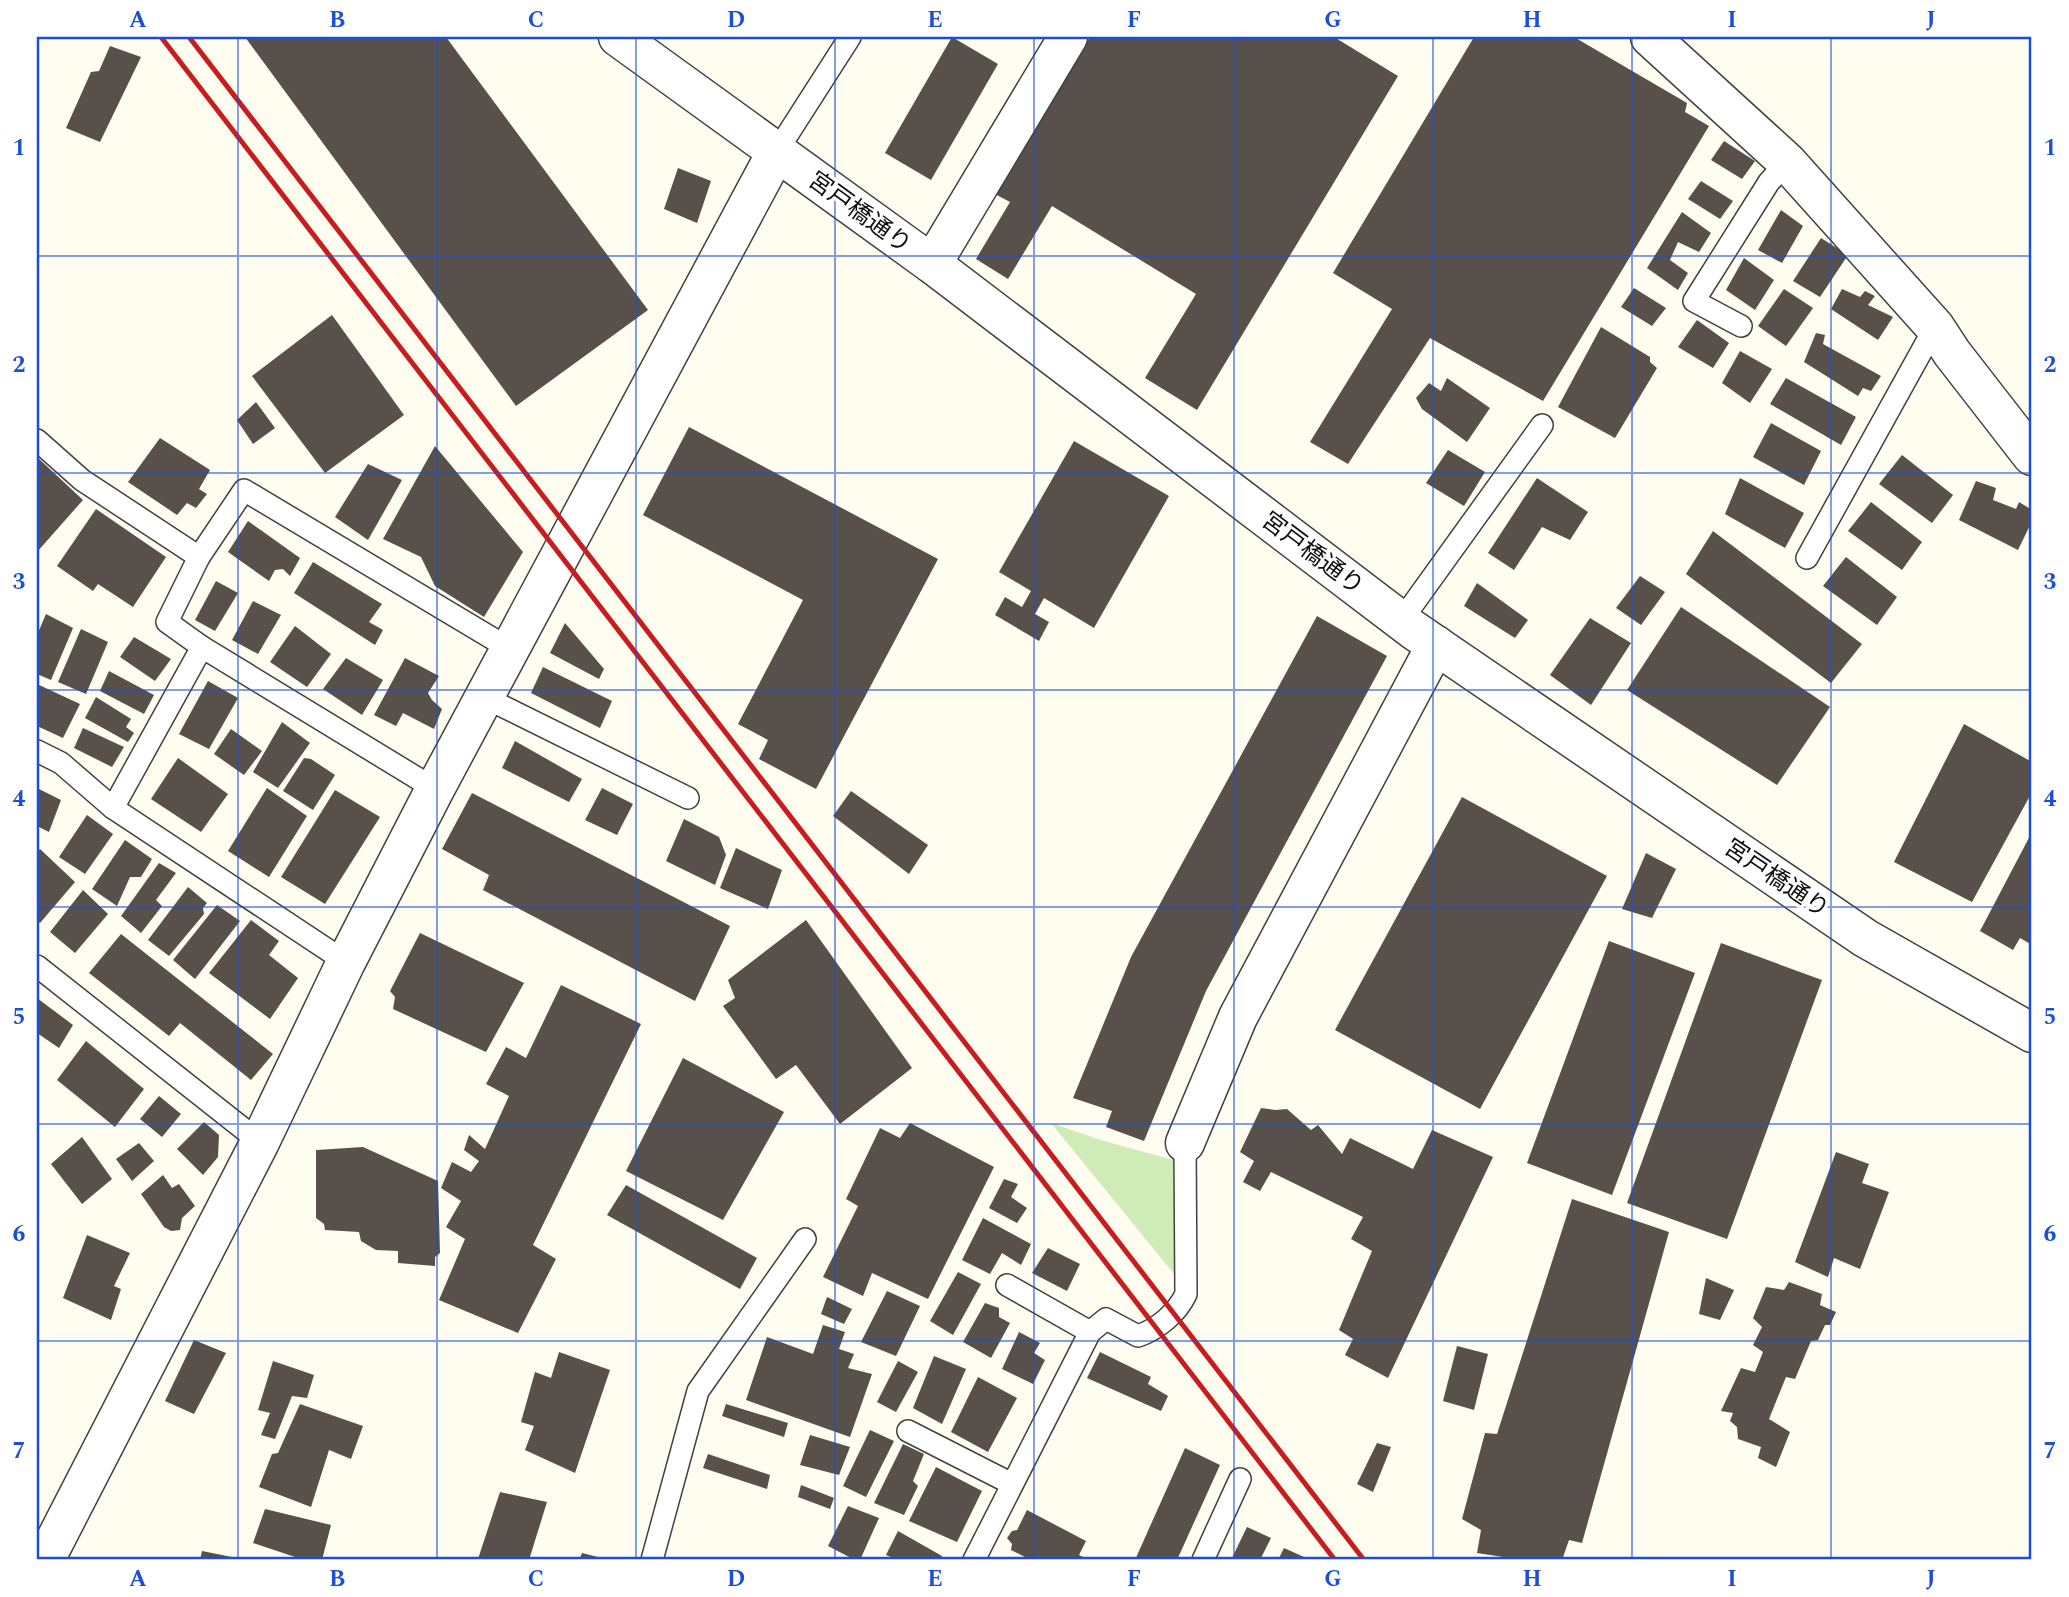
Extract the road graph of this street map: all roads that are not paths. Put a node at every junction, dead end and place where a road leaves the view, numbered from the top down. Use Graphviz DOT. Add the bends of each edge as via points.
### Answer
graph roads {
  1 [pos="618,37"];
  2 [pos="850,37"];
  3 [pos="1068,37"];
  4 [pos="1650,37"];
  5 [pos="777,151"];
  6 [pos="1787,162"];
  7 [pos="932,264"];
  8 [pos="1741,326"];
  9 [pos="1935,327"];
  10 [pos="1542,425"];
  11 [pos="37,440"];
  12 [pos="2032,456"];
  13 [pos="199,557"];
  14 [pos="1807,558"];
  15 [pos="1401,621"];
  16 [pos="1436,645"];
  17 [pos="202,647"];
  18 [pos="510,649"];
  19 [pos="484,697"];
  20 [pos="37,751"];
  21 [pos="435,789"];
  22 [pos="688,798"];
  23 [pos="113,808"];
  24 [pos="346,962"];
  25 [pos="37,966"];
  26 [pos="2032,1033"];
  27 [pos="260,1142"];
  28 [pos="1185,1143"];
  29 [pos="806,1239"];
  30 [pos="1007,1285"];
  31 [pos="1090,1332"];
  32 [pos="908,1431"];
  33 [pos="1240,1479"];
  34 [pos="1012,1484"];
  35 [pos="45,1560"];
  36 [pos="652,1560"];
  37 [pos="974,1560"];
  38 [pos="1203,1560"];
  1 -- 5 [label="street, 宮戸橋通り"];
  2 -- 5 [label="lane"];
  3 -- 7 [label="street"];
  4 -- 6 [label="street"];
  5 -- 7 [label="street, 宮戸橋通り"];
  5 -- 18 [label="street"];
  6 -- 8 [label="lane" via="1769,182 1694,301"];
  6 -- 9 [label="street"];
  7 -- 15 [label="street, 宮戸橋通り"];
  9 -- 12 [label="street"];
  9 -- 14 [label="lane"];
  10 -- 15 [label="lane"];
  11 -- 13 [label="lane" via="82,480"];
  13 -- 17 [label="lane" via="167,622"];
  13 -- 18 [label="lane" via="244,490"];
  15 -- 16 [label="street, 宮戸橋通り"];
  16 -- 26 [label="street, 宮戸橋通り" via="1865,938"];
  16 -- 28 [label="street" via="1238,1017"];
  17 -- 21 [label="lane"];
  17 -- 23 [label="lane"];
  18 -- 19 [label="street"];
  19 -- 21 [label="street"];
  19 -- 22 [label="lane"];
  20 -- 23 [label="lane" via="61,763"];
  21 -- 24 [label="street"];
  23 -- 24 [label="lane"];
  24 -- 27 [label="street"];
  25 -- 27 [label="lane"];
  27 -- 35 [label="street"];
  28 -- 31 [label="lane" via="1186,1294 1182,1302 1154,1331 1138,1336 1106,1319"];
  29 -- 36 [label="lane" via="698,1391"];
  30 -- 31 [label="lane"];
  31 -- 34 [label="lane"];
  32 -- 34 [label="lane"];
  33 -- 38 [label="lane"];
  34 -- 37 [label="lane"];
}
